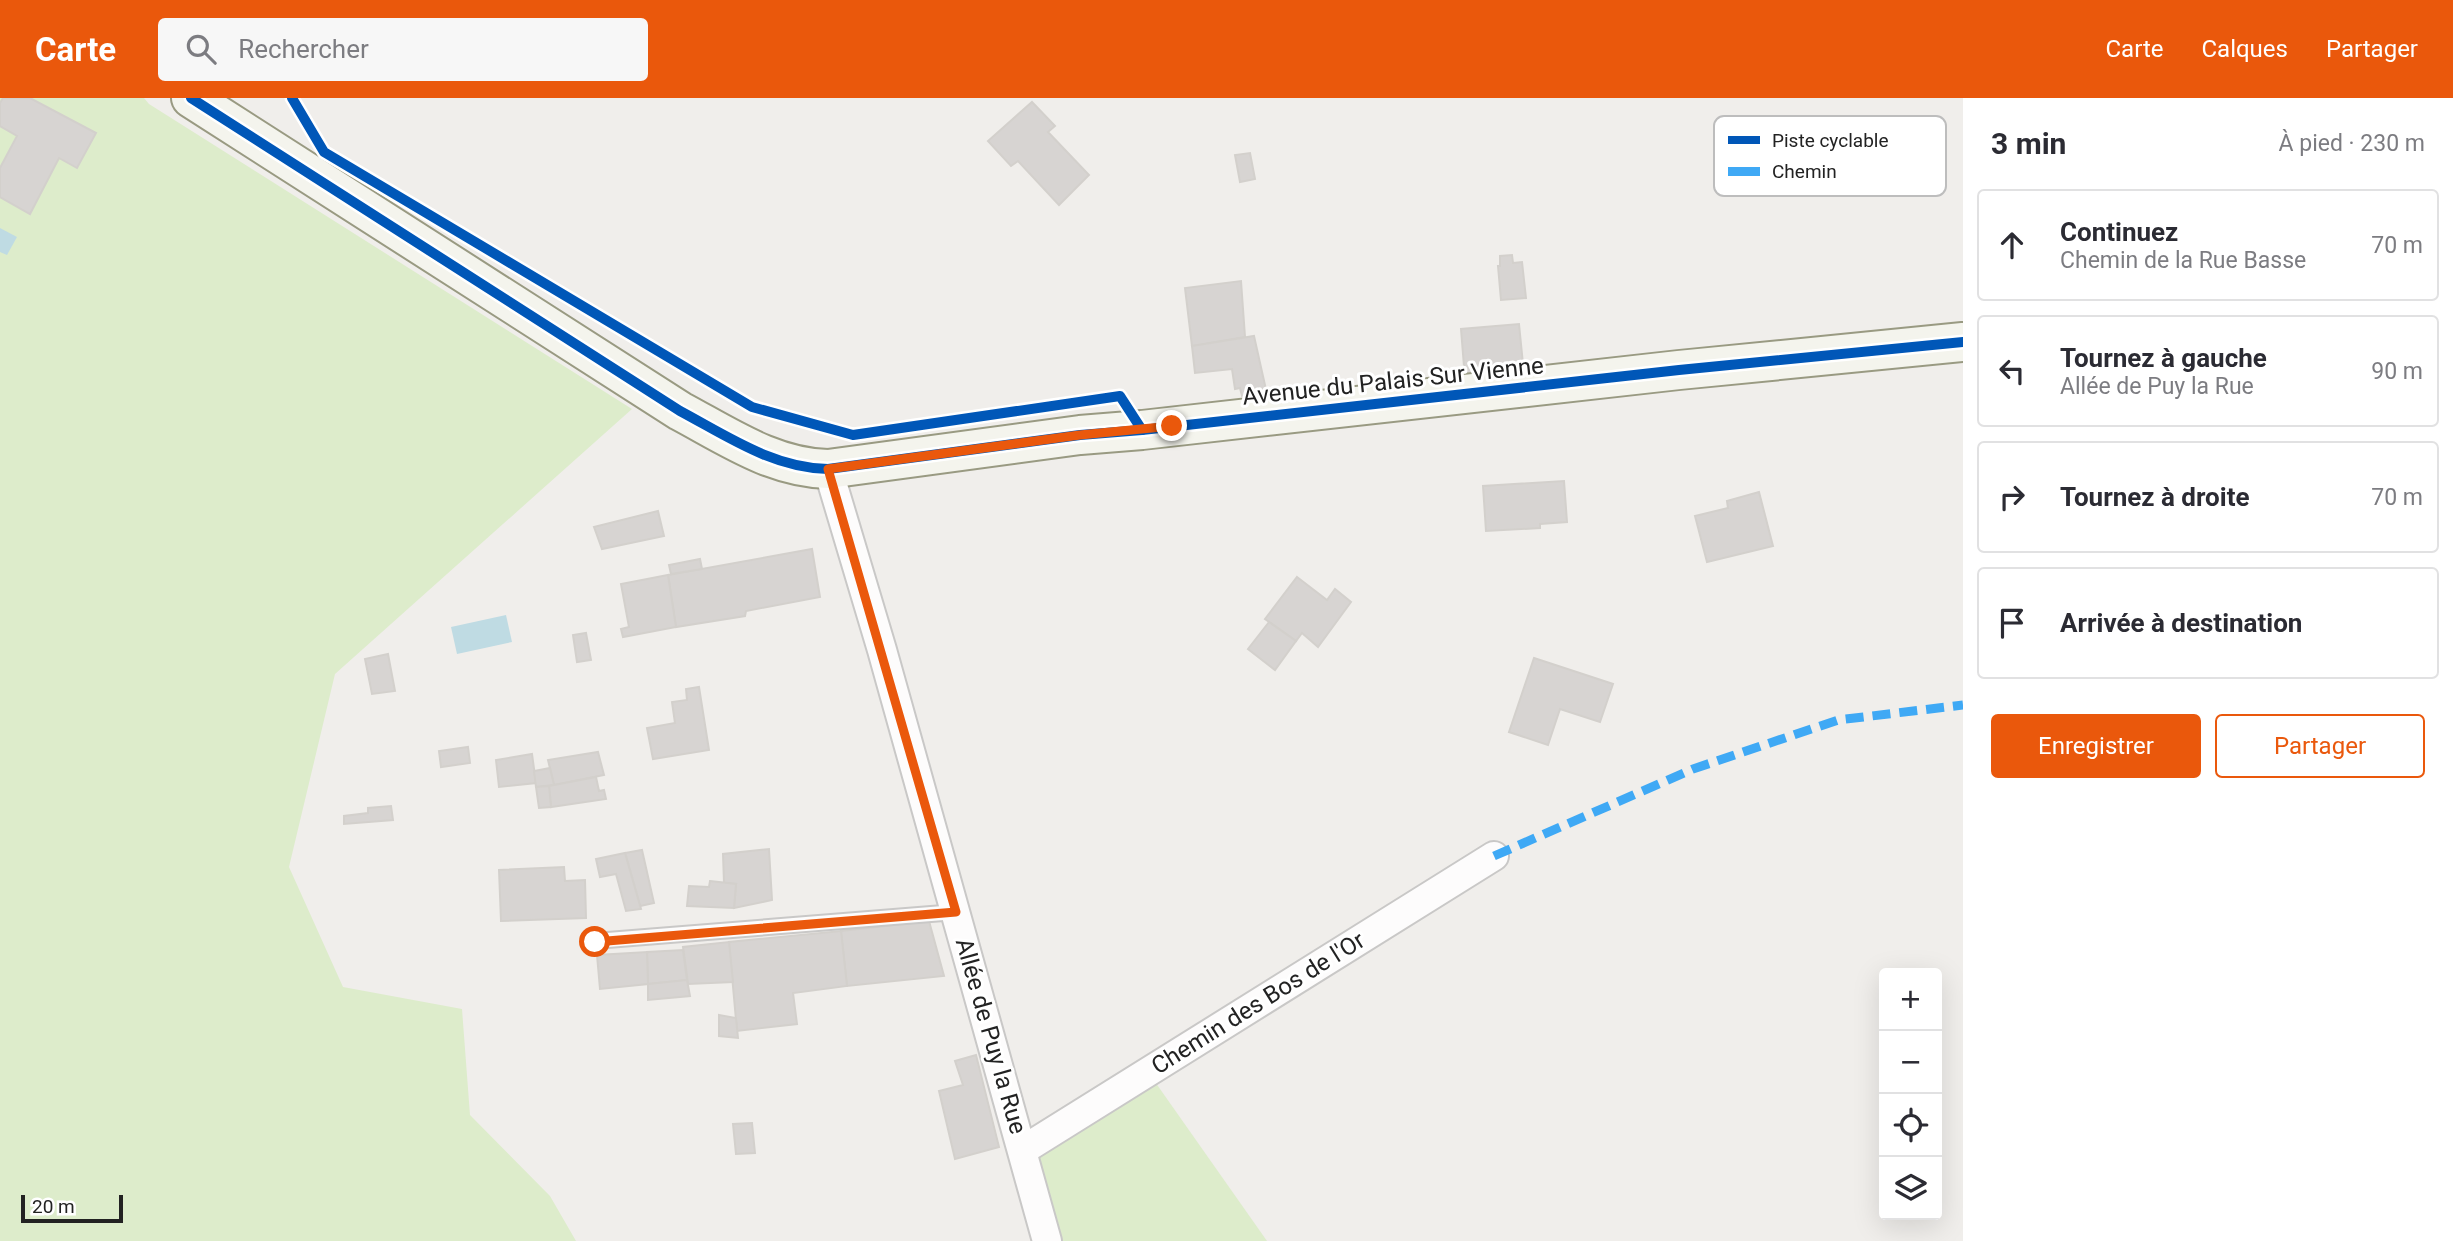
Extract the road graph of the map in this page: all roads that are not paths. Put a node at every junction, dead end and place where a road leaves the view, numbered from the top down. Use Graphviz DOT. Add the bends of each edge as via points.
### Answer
graph roads {
  1 [pos="191,98"];
  2 [pos="1963,342"];
  3 [pos="828,469"];
  4 [pos="1494,856"];
  5 [pos="956,912"];
  6 [pos="595,942"];
  7 [pos="1023,1150"];
  8 [pos="1047,1241"];
  1 -- 3 [label="main road, Avenue du Palais Sur Vienne" via="680,411 764,456 805,469"];
  2 -- 3 [label="main road, Avenue du Palais Sur Vienne" via="1080,435"];
  3 -- 5 [label="street, Allée de Puy la Rue"];
  4 -- 7 [label="street, Chemin des Bos de l'Or"];
  5 -- 6 [label="lane"];
  5 -- 7 [label="street, Allée de Puy la Rue"];
  7 -- 8 [label="street, Allée de Puy la Rue"];
}
